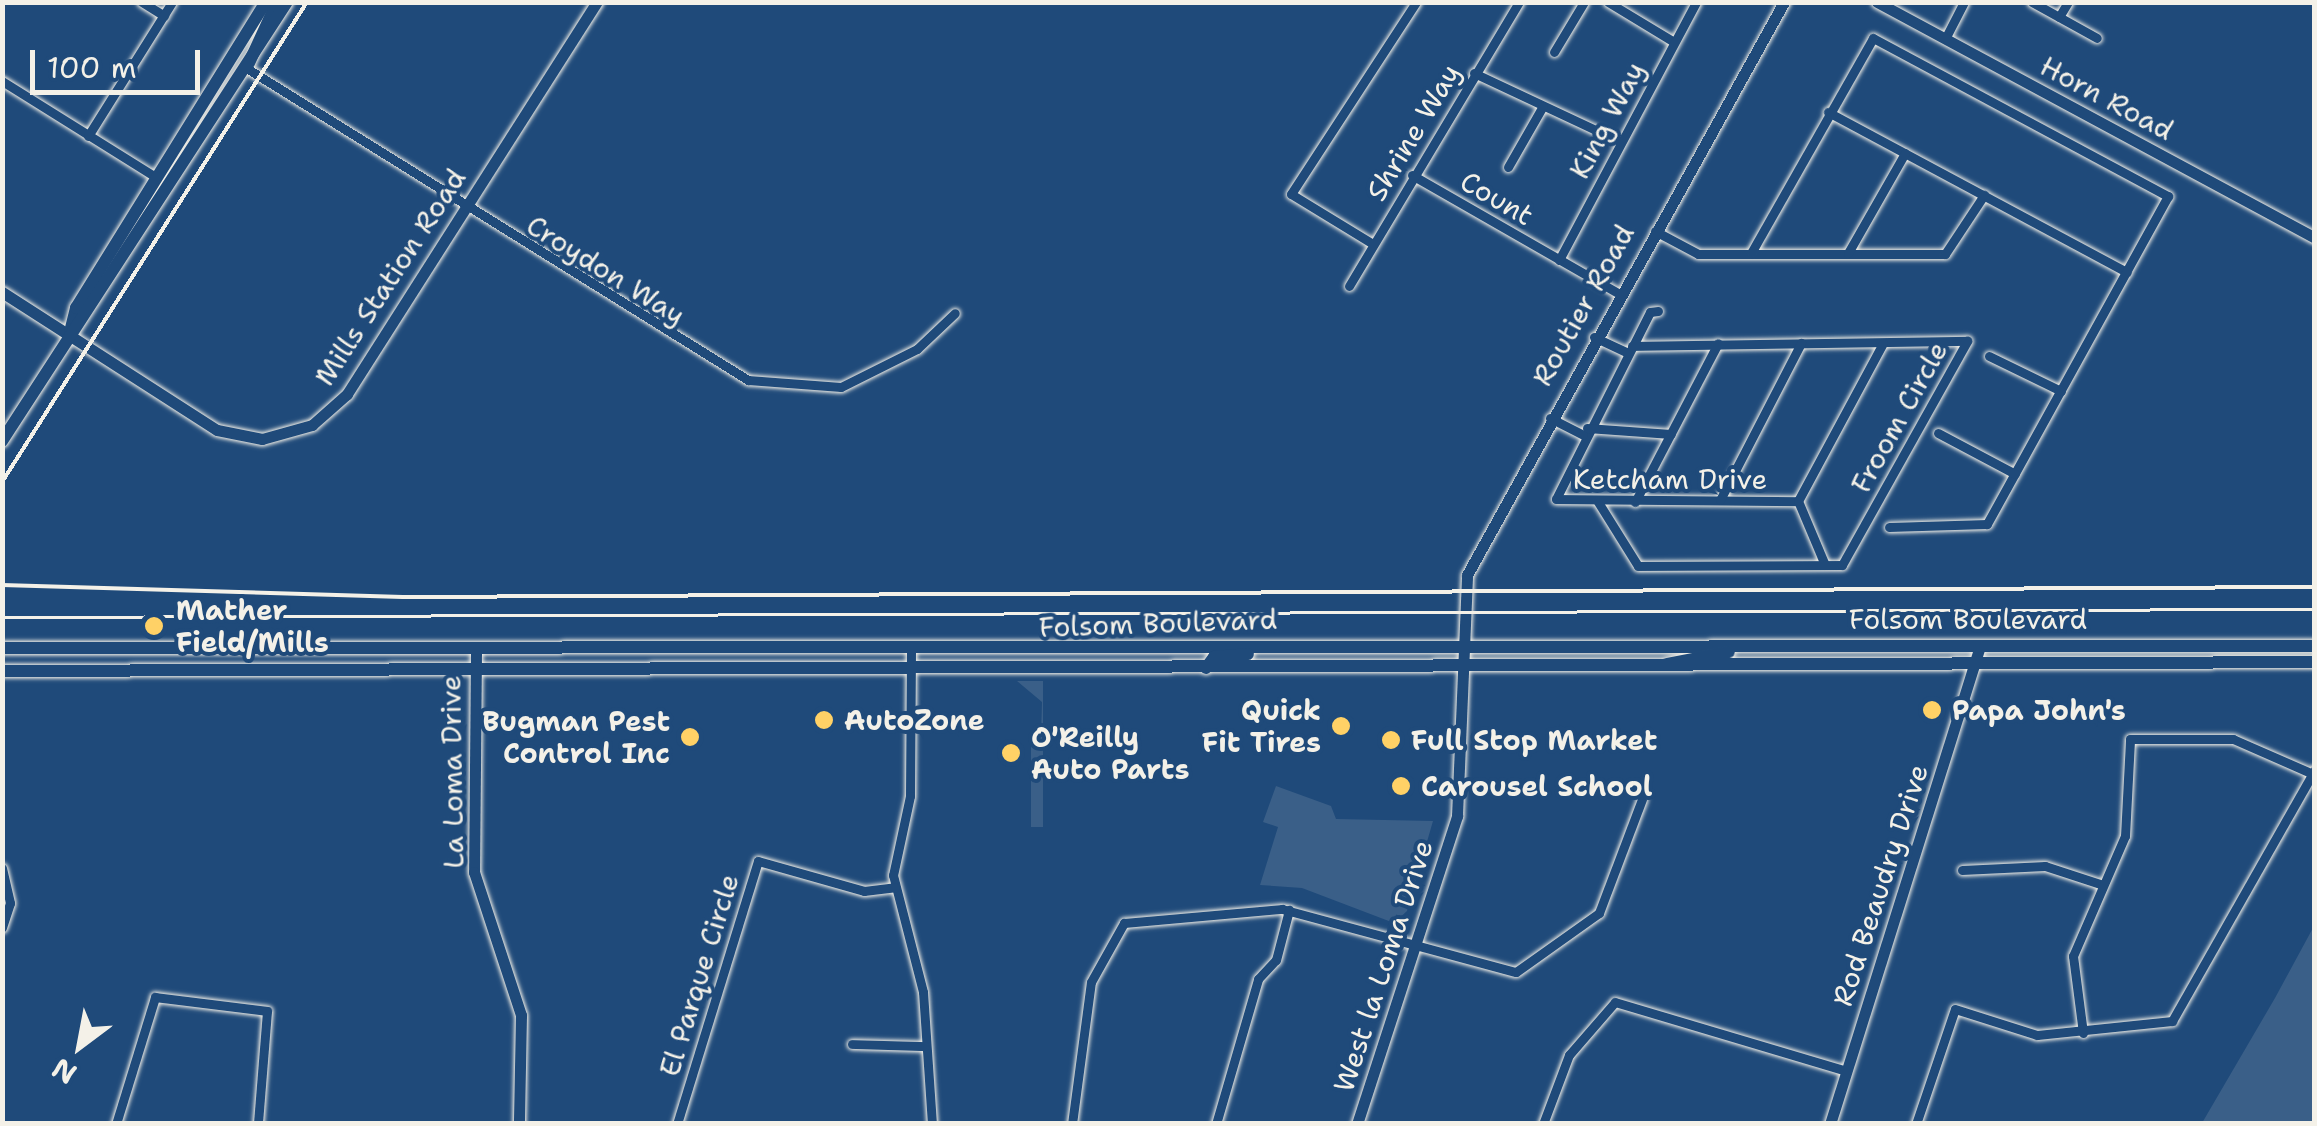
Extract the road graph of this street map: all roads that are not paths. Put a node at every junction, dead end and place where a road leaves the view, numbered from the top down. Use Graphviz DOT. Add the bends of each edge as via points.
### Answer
graph roads {
  1 [pos="142,2"];
  2 [pos="172,2"];
  3 [pos="266,2"];
  4 [pos="277,2"];
  5 [pos="287,2"];
  6 [pos="597,2"];
  7 [pos="1416,2"];
  8 [pos="1519,2"];
  9 [pos="1584,2"];
  10 [pos="1608,2"];
  11 [pos="1696,2"];
  12 [pos="1784,2"];
  13 [pos="1877,2"];
  14 [pos="1964,2"];
  15 [pos="2032,2"];
  16 [pos="2068,2"];
  17 [pos="164,16"];
  18 [pos="2059,17"];
  19 [pos="2096,38"];
  20 [pos="1945,39"];
  21 [pos="1674,42"];
  22 [pos="1554,52"];
  23 [pos="248,69"];
  24 [pos="1474,73"];
  25 [pos="2,81"];
  26 [pos="1543,106"];
  27 [pos="1828,112"];
  28 [pos="88,136"];
  29 [pos="1621,142"];
  30 [pos="1905,153"];
  31 [pos="1508,167"];
  32 [pos="1412,175"];
  33 [pos="157,178"];
  34 [pos="1984,195"];
  35 [pos="465,208"];
  36 [pos="1653,230"];
  37 [pos="2314,237"];
  38 [pos="1372,244"];
  39 [pos="1750,253"];
  40 [pos="1848,254"];
  41 [pos="1559,260"];
  42 [pos="2127,272"];
  43 [pos="1349,286"];
  44 [pos="2,292"];
  45 [pos="1618,293"];
  46 [pos="1658,312"];
  47 [pos="955,313"];
  48 [pos="70,334"];
  49 [pos="1594,336"];
  50 [pos="1718,343"];
  51 [pos="1800,343"];
  52 [pos="1883,343"];
  53 [pos="1630,349"];
  54 [pos="1989,356"];
  55 [pos="2062,391"];
  56 [pos="1549,418"];
  57 [pos="1585,431"];
  58 [pos="1938,433"];
  59 [pos="1670,434"];
  60 [pos="2,441"];
  61 [pos="2015,474"];
  62 [pos="1720,500"];
  63 [pos="1798,501"];
  64 [pos="1598,502"];
  65 [pos="1635,502"];
  66 [pos="1890,527"];
  67 [pos="1825,565"];
  68 [pos="1459,644"];
  69 [pos="1278,645"];
  70 [pos="1739,645"];
  71 [pos="1980,646"];
  72 [pos="2314,646"];
  73 [pos="2,648"];
  74 [pos="911,652"];
  75 [pos="476,653"];
  76 [pos="1979,662"];
  77 [pos="2314,662"];
  78 [pos="1459,665"];
  79 [pos="1665,666"];
  80 [pos="910,668"];
  81 [pos="1206,668"];
  82 [pos="476,671"];
  83 [pos="2,672"];
  84 [pos="2314,772"];
  85 [pos="1642,800"];
  86 [pos="2,868"];
  87 [pos="1962,870"];
  88 [pos="2100,884"];
  89 [pos="895,887"];
  90 [pos="1290,910"];
  91 [pos="2,928"];
  92 [pos="1415,948"];
  93 [pos="2083,1033"];
  94 [pos="852,1044"];
  95 [pos="924,1046"];
  96 [pos="1848,1071"];
  97 [pos="116,1124"];
  98 [pos="258,1124"];
  99 [pos="519,1124"];
  100 [pos="677,1124"];
  101 [pos="932,1124"];
  102 [pos="1072,1124"];
  103 [pos="1216,1124"];
  104 [pos="1357,1124"];
  105 [pos="1542,1124"];
  106 [pos="1830,1124"];
  107 [pos="1916,1124"];
  1 -- 17 [label="street"];
  2 -- 17 [label="street"];
  3 -- 33 [label="main road"];
  4 -- 23 [label="main road"];
  5 -- 23 [label="main road"];
  6 -- 35 [label="street, Mills Station Road"];
  7 -- 38 [label="street" via="1291,194"];
  8 -- 24 [label="street, Shrine Way"];
  9 -- 22 [label="street"];
  10 -- 21 [label="street"];
  11 -- 21 [label="street, King Way"];
  12 -- 36 [label="street, Routier Road"];
  13 -- 20 [label="street, Horn Road"];
  14 -- 20 [label="street"];
  15 -- 18 [label="street"];
  16 -- 18 [label="street"];
  17 -- 28 [label="street"];
  18 -- 19 [label="street"];
  20 -- 37 [label="street, Horn Road"];
  21 -- 29 [label="street, King Way"];
  23 -- 35 [label="street, Croydon Way"];
  23 -- 48 [label="main road"];
  24 -- 26 [label="street"];
  24 -- 32 [label="street, Shrine Way"];
  25 -- 28 [label="street"];
  26 -- 29 [label="street"];
  26 -- 31 [label="street"];
  27 -- 30 [label="street"];
  27 -- 39 [label="street"];
  27 -- 42 [label="street" via="1865,43 1883,39 2168,196"];
  28 -- 33 [label="street"];
  29 -- 41 [label="street, King Way"];
  30 -- 34 [label="street"];
  30 -- 40 [label="street"];
  32 -- 38 [label="street, Shrine Way"];
  32 -- 41 [label="street, Count"];
  33 -- 48 [label="main road" via="76,308"];
  34 -- 40 [label="street" via="1950,252"];
  34 -- 42 [label="street"];
  35 -- 47 [label="street, Croydon Way" via="699,357 772,386 858,380 916,349"];
  35 -- 48 [label="street, Mills Station Road" via="340,404 301,430 256,439 218,430"];
  36 -- 39 [label="street" via="1698,254"];
  36 -- 45 [label="street, Routier Road"];
  38 -- 43 [label="street, Shrine Way"];
  39 -- 40 [label="street"];
  41 -- 45 [label="street, Count"];
  42 -- 55 [label="street"];
  44 -- 48 [label="street, Mills Station Road"];
  45 -- 49 [label="street, Routier Road"];
  46 -- 53 [label="street"];
  48 -- 60 [label="main road"];
  49 -- 53 [label="street"];
  49 -- 56 [label="street, Routier Road"];
  50 -- 51 [label="street, Froom Circle"];
  50 -- 53 [label="street, Froom Circle"];
  50 -- 59 [label="street"];
  51 -- 52 [label="street, Froom Circle"];
  51 -- 62 [label="street"];
  52 -- 63 [label="street"];
  52 -- 67 [label="street, Froom Circle" via="1967,341 1842,565"];
  53 -- 57 [label="street"];
  54 -- 55 [label="street"];
  55 -- 61 [label="street"];
  56 -- 57 [label="street"];
  56 -- 68 [label="street, Routier Road" via="1467,575"];
  57 -- 59 [label="street"];
  57 -- 64 [label="street, Ketcham Drive" via="1553,494 1561,503"];
  58 -- 61 [label="street"];
  59 -- 65 [label="street"];
  61 -- 66 [label="street" via="1981,528"];
  62 -- 63 [label="street, Ketcham Drive"];
  62 -- 65 [label="street, Ketcham Drive"];
  63 -- 67 [label="street, Ketcham Drive"];
  64 -- 65 [label="street, Ketcham Drive"];
  64 -- 67 [label="street" via="1638,566"];
  68 -- 69 [label="main road, Folsom Boulevard"];
  68 -- 70 [label="main road, Folsom Boulevard"];
  68 -- 78 [label="street, West la Loma Drive"];
  69 -- 74 [label="main road, Folsom Boulevard"];
  69 -- 81 [label="main road" via="1214,657"];
  70 -- 71 [label="main road, Folsom Boulevard"];
  70 -- 79 [label="main road"];
  71 -- 72 [label="main road, Folsom Boulevard"];
  71 -- 76 [label="street, Rod Beaudry Drive"];
  73 -- 75 [label="main road, Folsom Boulevard"];
  74 -- 75 [label="main road, Folsom Boulevard"];
  74 -- 80 [label="street"];
  75 -- 82 [label="street, La Loma Drive"];
  76 -- 77 [label="main road, Folsom Boulevard"];
  76 -- 79 [label="main road, Folsom Boulevard"];
  76 -- 96 [label="street, Rod Beaudry Drive"];
  78 -- 79 [label="main road, Folsom Boulevard"];
  78 -- 81 [label="main road, Folsom Boulevard"];
  78 -- 92 [label="street, West la Loma Drive" via="1457,816"];
  80 -- 81 [label="main road, Folsom Boulevard"];
  80 -- 82 [label="main road, Folsom Boulevard"];
  80 -- 89 [label="street" via="910,796"];
  82 -- 83 [label="main road, Folsom Boulevard"];
  82 -- 99 [label="street, La Loma Drive" via="474,872 521,1015"];
  84 -- 88 [label="street" via="2233,739 2130,739 2129,820"];
  84 -- 93 [label="street" via="2172,1021"];
  85 -- 92 [label="street" via="1599,914 1523,969 1496,974"];
  86 -- 91 [label="street" via="10,903"];
  87 -- 88 [label="street" via="2045,866"];
  88 -- 93 [label="street" via="2074,956"];
  89 -- 95 [label="street" via="919,968"];
  89 -- 100 [label="street, El Parque Circle" via="864,892 758,861"];
  90 -- 92 [label="street"];
  90 -- 102 [label="street" via="1140,918 1118,928 1092,982"];
  90 -- 103 [label="street" via="1276,960 1258,979"];
  92 -- 104 [label="street, West la Loma Drive"];
  93 -- 107 [label="street" via="2037,1034 1954,1009"];
  94 -- 95 [label="street"];
  95 -- 101 [label="street"];
  96 -- 105 [label="street" via="1615,1002 1569,1055"];
  96 -- 106 [label="street, Rod Beaudry Drive"];
  97 -- 98 [label="street" via="155,996 267,1010"];
}
